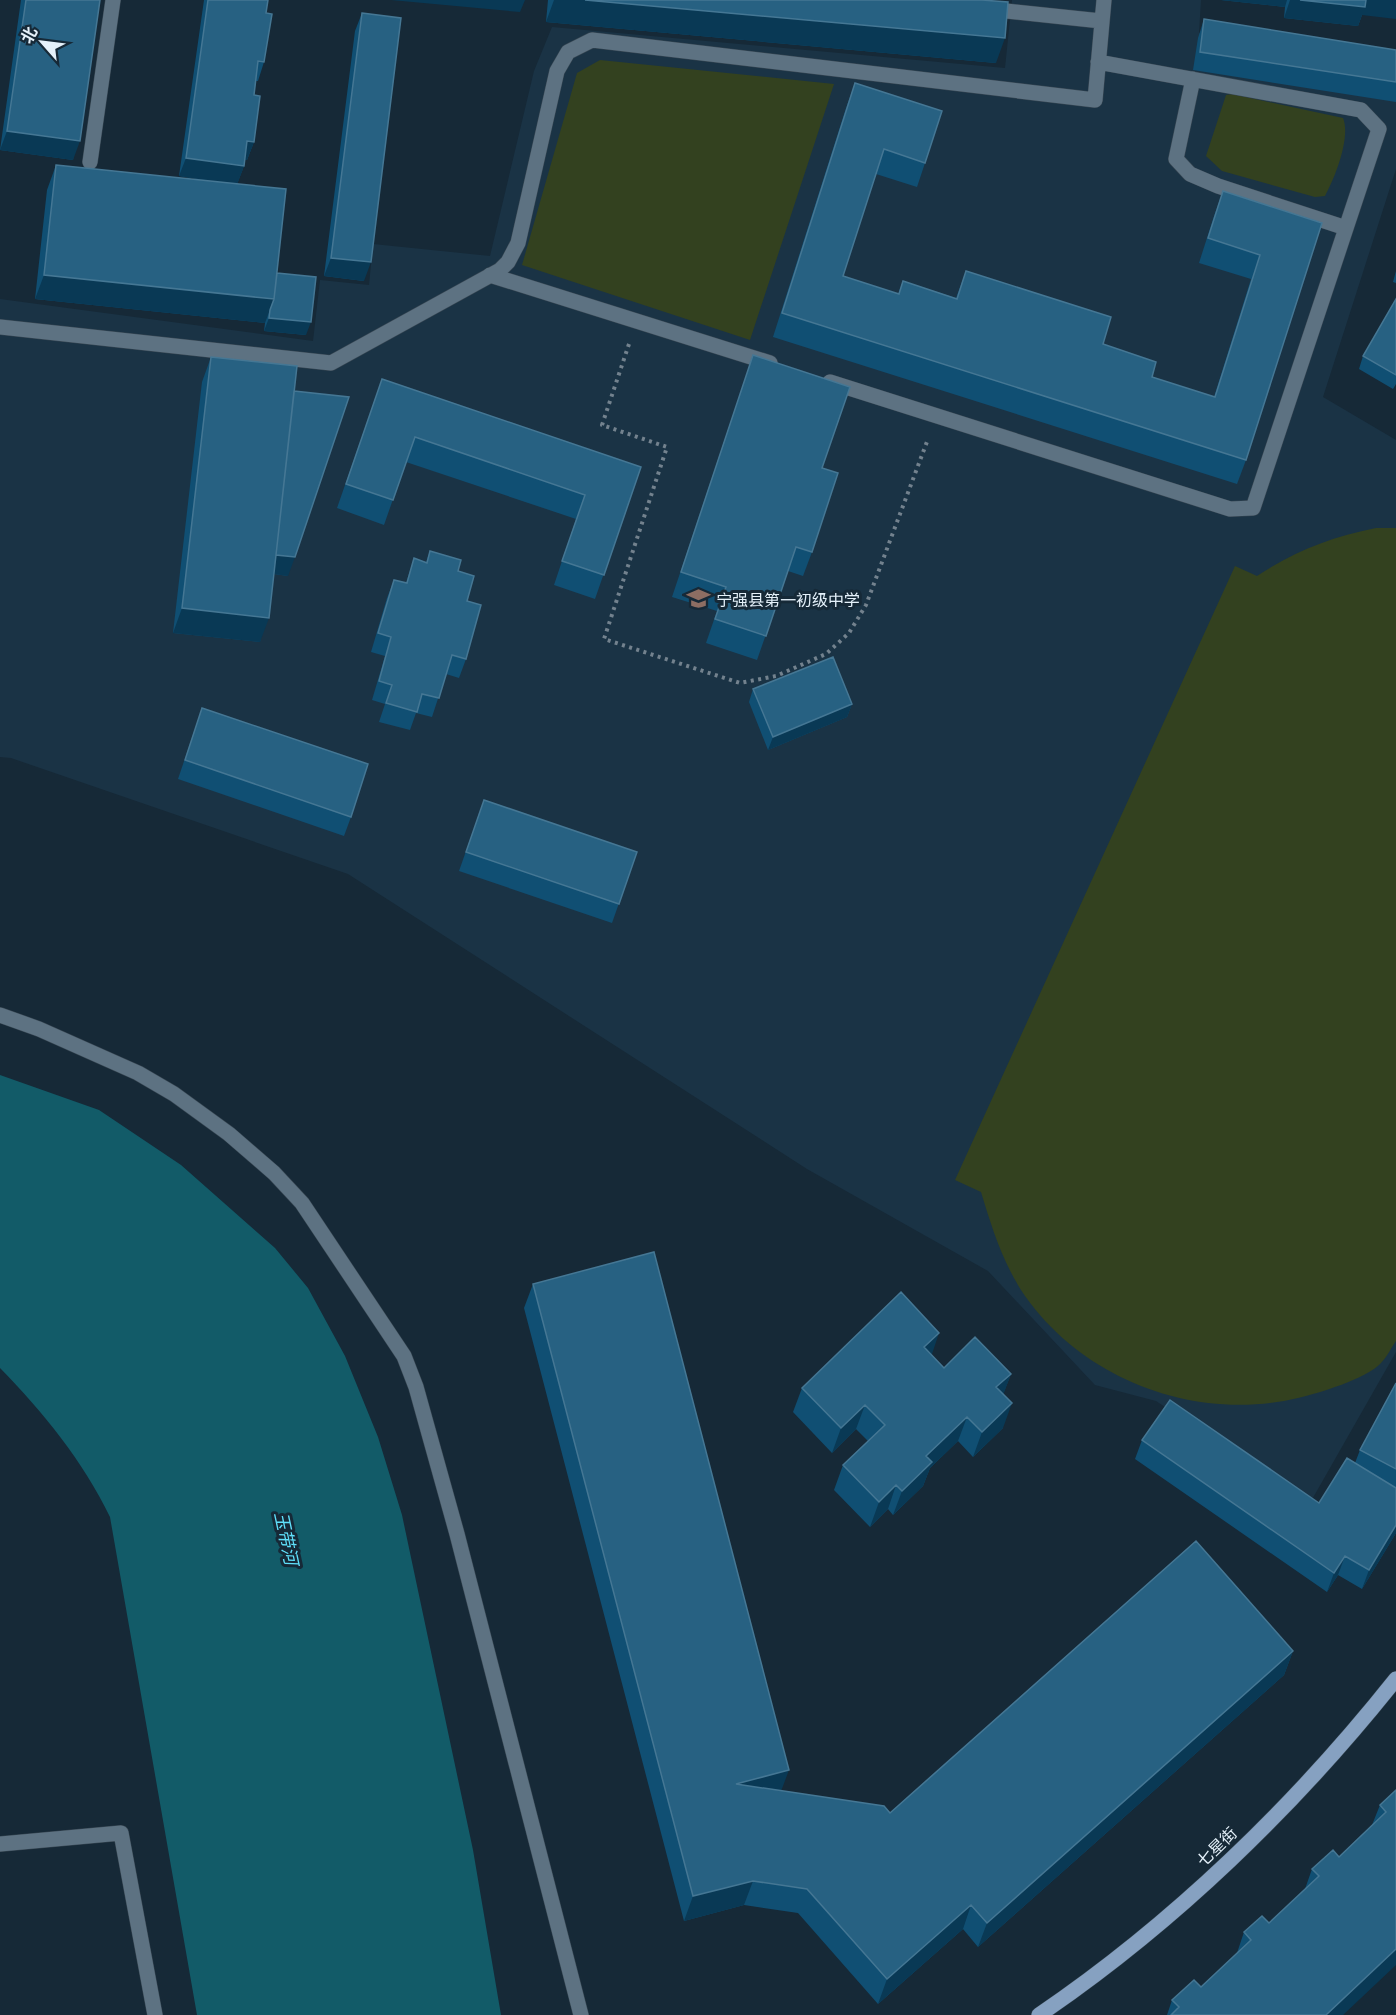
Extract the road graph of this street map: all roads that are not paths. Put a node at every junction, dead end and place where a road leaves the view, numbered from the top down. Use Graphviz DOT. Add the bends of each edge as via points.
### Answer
graph roads {
  1 [pos="113,0"];
  2 [pos="1104,0"];
  3 [pos="975,7"];
  4 [pos="1101,21"];
  5 [pos="1098,62"];
  6 [pos="1192,79"];
  7 [pos="90,162"];
  8 [pos="1346,228"];
  9 [pos="490,275"];
  10 [pos="0,327"];
  11 [pos="781,366"];
  12 [pos="814,377"];
  13 [pos="0,1015"];
  14 [pos="1396,1679"];
  15 [pos="0,1844"];
  16 [pos="154,2015"];
  17 [pos="581,2015"];
  18 [pos="1039,2015"];
  1 -- 7 [label="street"];
  2 -- 4 [label="street"];
  3 -- 4 [label="street"];
  4 -- 5 [label="street"];
  5 -- 6 [label="street"];
  5 -- 9 [label="street" via="1095,100 591,40 561,60 518,243 508,262"];
  6 -- 8 [label="street" via="1176,159 1190,174"];
  6 -- 8 [label="street" via="1361,110 1378,129"];
  8 -- 12 [label="street" via="1253,508 1230,509"];
  9 -- 10 [label="street" via="331,363"];
  9 -- 11 [label="street"];
  13 -- 17 [label="street" via="138,1073 230,1134 302,1203 404,1356 457,1534"];
  14 -- 18 [label="main road, 七星街" via="1330,1757 1212,1876 1119,1957"];
  15 -- 16 [label="street" via="121,1833"];
}
